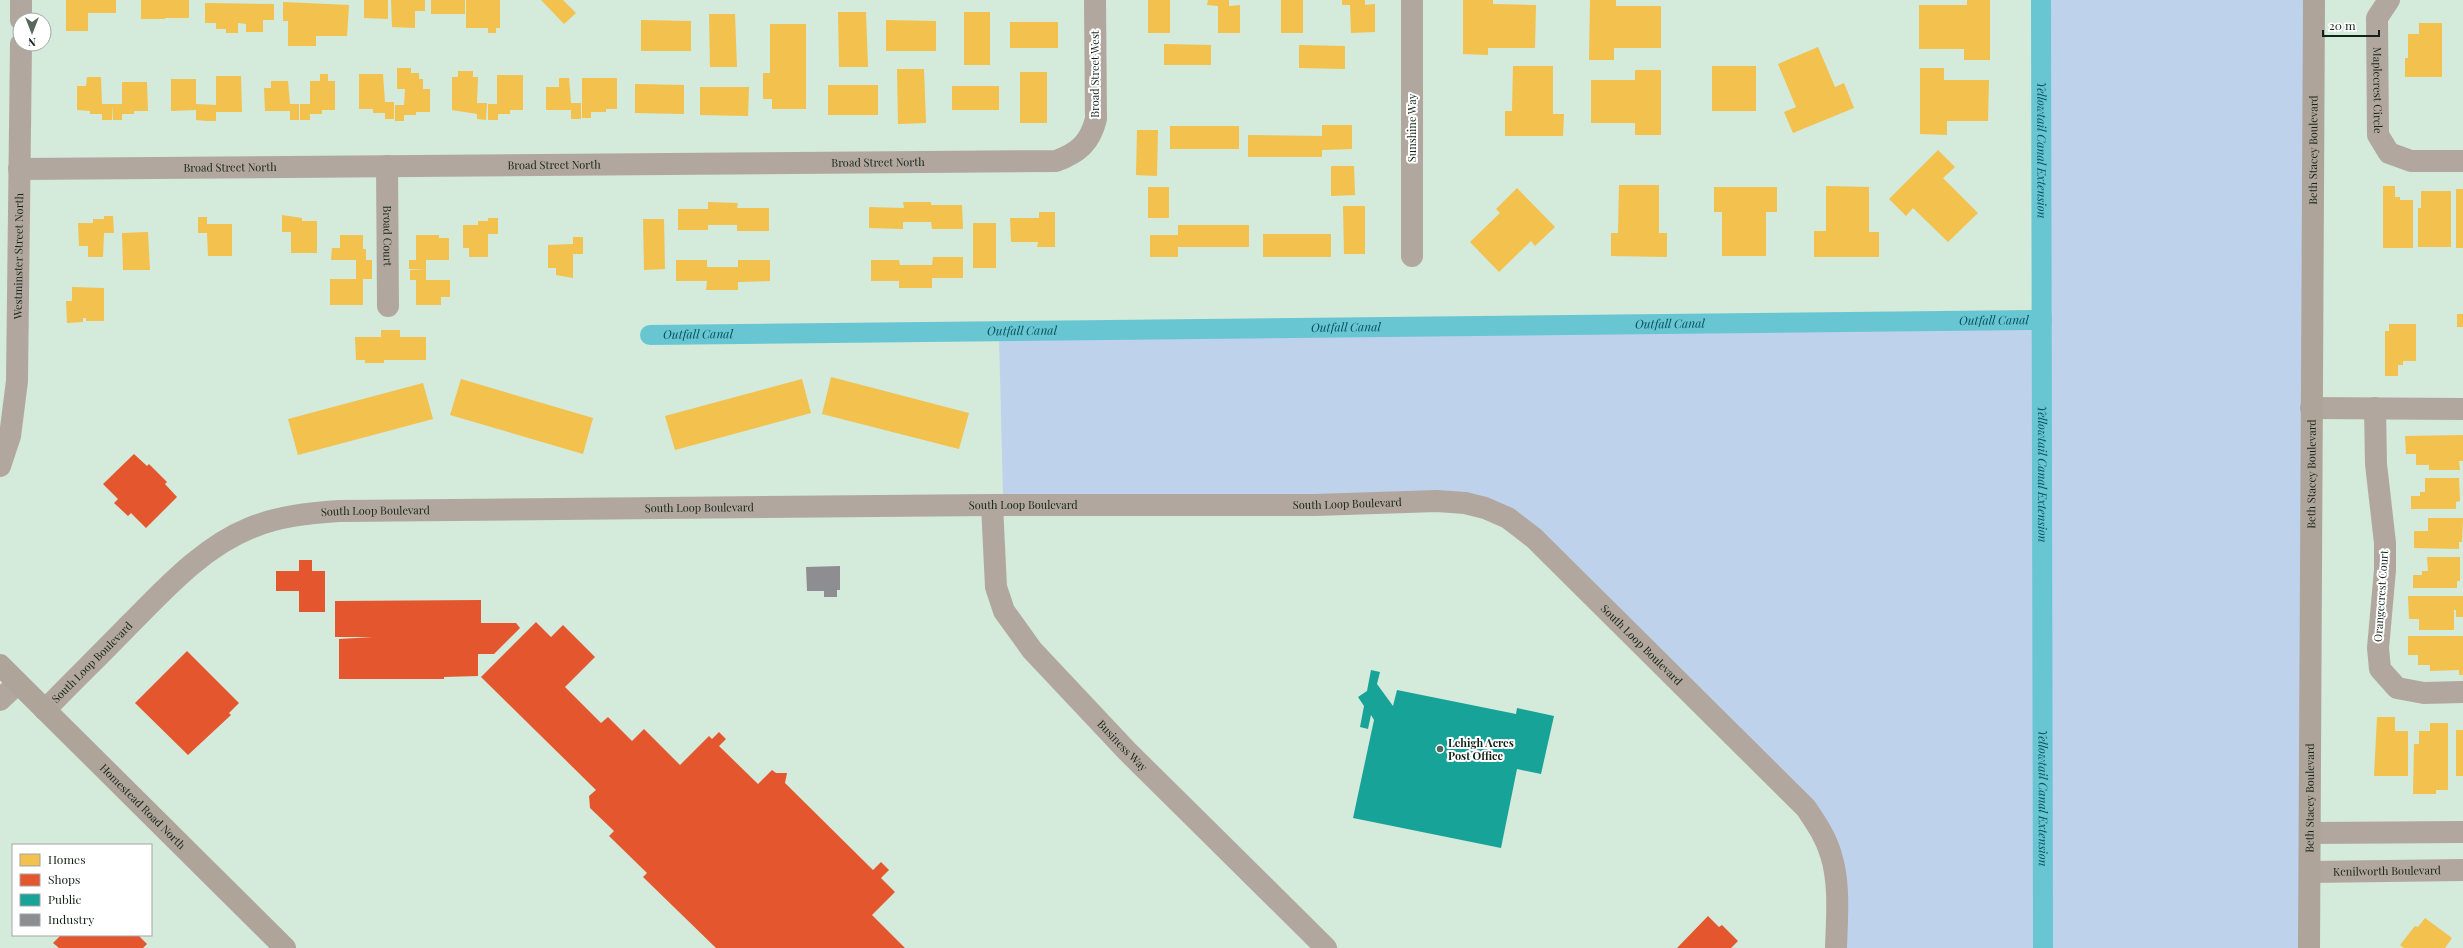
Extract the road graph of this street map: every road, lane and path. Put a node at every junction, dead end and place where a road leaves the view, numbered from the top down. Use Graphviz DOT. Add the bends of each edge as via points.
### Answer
graph roads {
  1 [pos="21,0"];
  2 [pos="1095,0"];
  3 [pos="1412,0"];
  4 [pos="2314,0"];
  5 [pos="2389,0"];
  6 [pos="21,12"];
  7 [pos="21,52"];
  8 [pos="1084,144"];
  9 [pos="2463,161"];
  10 [pos="387,166"];
  11 [pos="19,169"];
  12 [pos="1412,256"];
  13 [pos="388,306"];
  14 [pos="2311,408"];
  15 [pos="2375,408"];
  16 [pos="2463,409"];
  17 [pos="0,466"];
  18 [pos="992,505"];
  19 [pos="0,665"];
  20 [pos="18,683"];
  21 [pos="2463,692"];
  22 [pos="0,700"];
  23 [pos="45,710"];
  24 [pos="2463,832"];
  25 [pos="2310,833"];
  26 [pos="2463,870"];
  27 [pos="2310,872"];
  28 [pos="285,948"];
  29 [pos="1326,948"];
  30 [pos="1836,948"];
  31 [pos="2310,948"];
  1 -- 6 [label="street"];
  2 -- 8 [label="street, Broad Street West" via="1096,119 1092,134"];
  3 -- 12 [label="street, Sunshine Way"];
  4 -- 14 [label="street, Beth Stacey Boulevard"];
  5 -- 9 [label="street, Maplecrest Circle" via="2377,18 2378,135 2389,153 2411,161"];
  7 -- 11 [label="street, Westminster Street North"];
  8 -- 10 [label="street, Broad Street North" via="1071,155 1056,161"];
  10 -- 11 [label="street, Broad Street North"];
  10 -- 13 [label="street, Broad Court"];
  11 -- 17 [label="street, Westminster Street North" via="17,381 10,436"];
  14 -- 15 [label="street"];
  14 -- 25 [label="street, Beth Stacey Boulevard"];
  15 -- 16 [label="street"];
  15 -- 21 [label="street, Orangecrest Court" via="2376,464 2385,543 2378,648 2380,669 2397,688 2424,693"];
  18 -- 23 [label="street, South Loop Boulevard" via="339,511 276,519 250,528 207,553 163,592"];
  18 -- 29 [label="street, Business Way" via="996,587 1004,611 1032,650 1127,751"];
  18 -- 30 [label="street, South Loop Boulevard" via="1315,505 1437,501 1472,505 1508,518 1534,538 1806,808 1822,832 1832,855 1836,878"];
  19 -- 20 [label="street, Homestead Road North"];
  20 -- 22 [label="street"];
  20 -- 23 [label="street, Homestead Road North"];
  23 -- 28 [label="street, Homestead Road North"];
  24 -- 25 [label="street"];
  25 -- 27 [label="street, Beth Stacey Boulevard"];
  26 -- 27 [label="street, Kenilworth Boulevard"];
  27 -- 31 [label="street, Beth Stacey Boulevard"];
}
